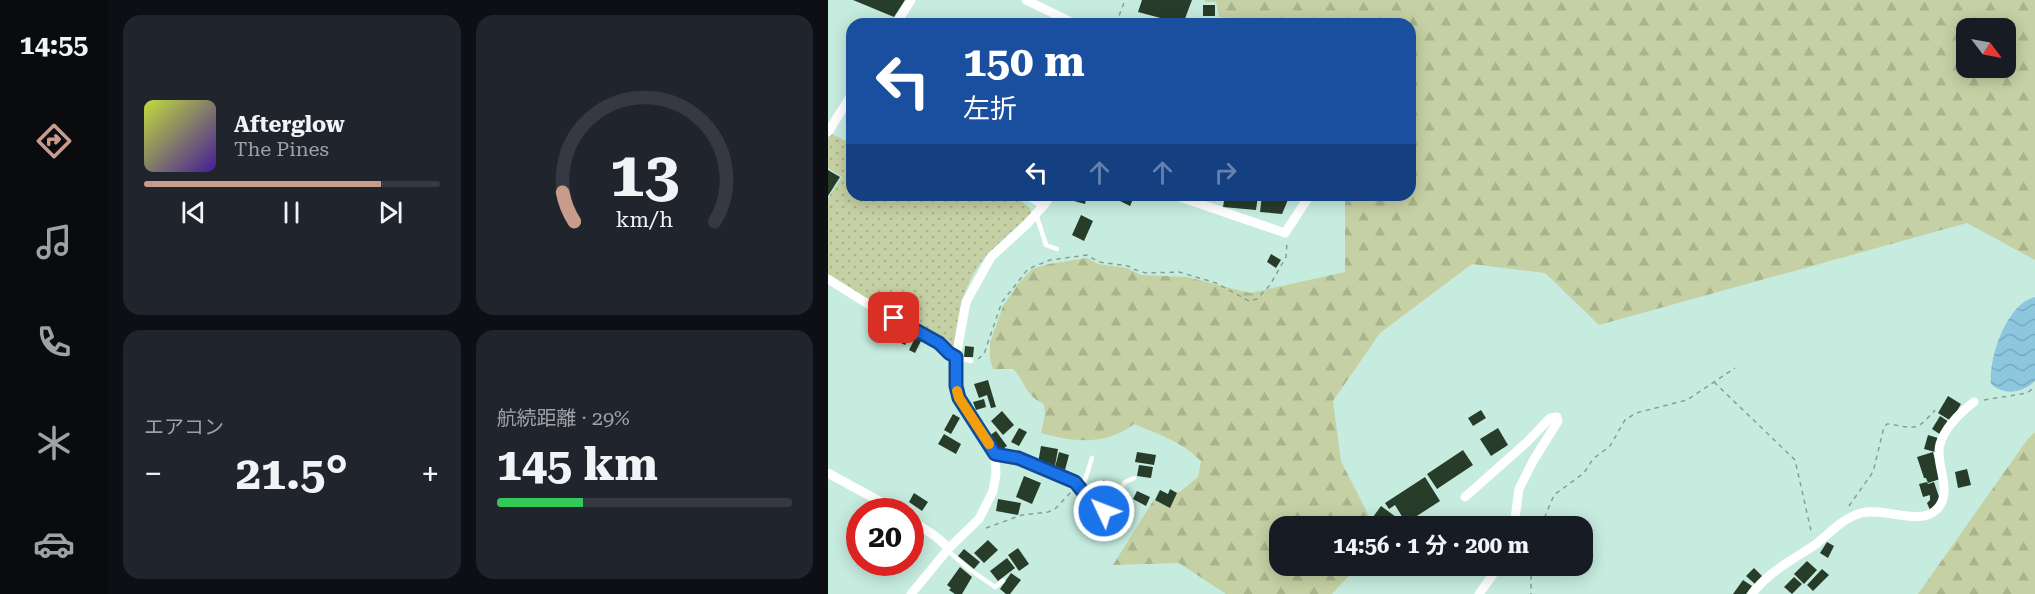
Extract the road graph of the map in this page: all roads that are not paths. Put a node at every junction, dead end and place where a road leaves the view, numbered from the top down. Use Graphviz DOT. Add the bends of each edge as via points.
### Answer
graph roads {
  1 [pos="911,0"];
  2 [pos="1026,0"];
  3 [pos="900,18"];
  4 [pos="1063,18"];
  5 [pos="846,104"];
  6 [pos="828,132"];
  7 [pos="1038,201"];
  8 [pos="1047,201"];
  9 [pos="1192,201"];
  10 [pos="1306,201"];
  11 [pos="1044,205"];
  12 [pos="1036,214"];
  13 [pos="1057,249"];
  14 [pos="828,279"];
  15 [pos="956,357"];
  16 [pos="971,361"];
  17 [pos="1974,402"];
  18 [pos="995,454"];
  19 [pos="1092,458"];
  20 [pos="828,473"];
  21 [pos="1134,478"];
  22 [pos="1079,487"];
  23 [pos="1465,497"];
  24 [pos="874,498"];
  25 [pos="1106,512"];
  26 [pos="1113,516"];
  27 [pos="1516,516"];
  28 [pos="924,529"];
  29 [pos="949,549"];
  30 [pos="1492,576"];
  31 [pos="1003,581"];
  32 [pos="911,594"];
  33 [pos="1479,594"];
  34 [pos="1752,594"];
  1 -- 3 [label="street"];
  2 -- 4 [label="street"];
  5 -- 6 [label="street"];
  7 -- 11 [label="street"];
  8 -- 11 [label="street"];
  9 -- 10 [label="street" via="1285,233"];
  11 -- 12 [label="street"];
  12 -- 13 [label="lane" via="1046,245"];
  12 -- 15 [label="street" via="991,256 979,276 966,302"];
  14 -- 15 [label="street" via="939,343"];
  15 -- 16 [label="lane"];
  15 -- 18 [label="street" via="959,398"];
  17 -- 34 [label="street" via="1961,412 1940,443 1938,460 1945,489 1937,509 1924,517 1911,518 1888,512 1861,513 1838,525 1761,581"];
  18 -- 22 [label="lane" via="1047,469"];
  18 -- 29 [label="street" via="996,474 986,507"];
  19 -- 22 [label="lane"];
  20 -- 24 [label="street"];
  21 -- 25 [label="lane" via="1125,482"];
  22 -- 25 [label="lane"];
  23 -- 27 [label="street" via="1550,418 1557,417 1520,489"];
  25 -- 26 [label="lane"];
  28 -- 29 [label="street"];
  29 -- 31 [label="lane" via="996,587"];
  29 -- 32 [label="street"];
  30 -- 33 [label="street"];
}
